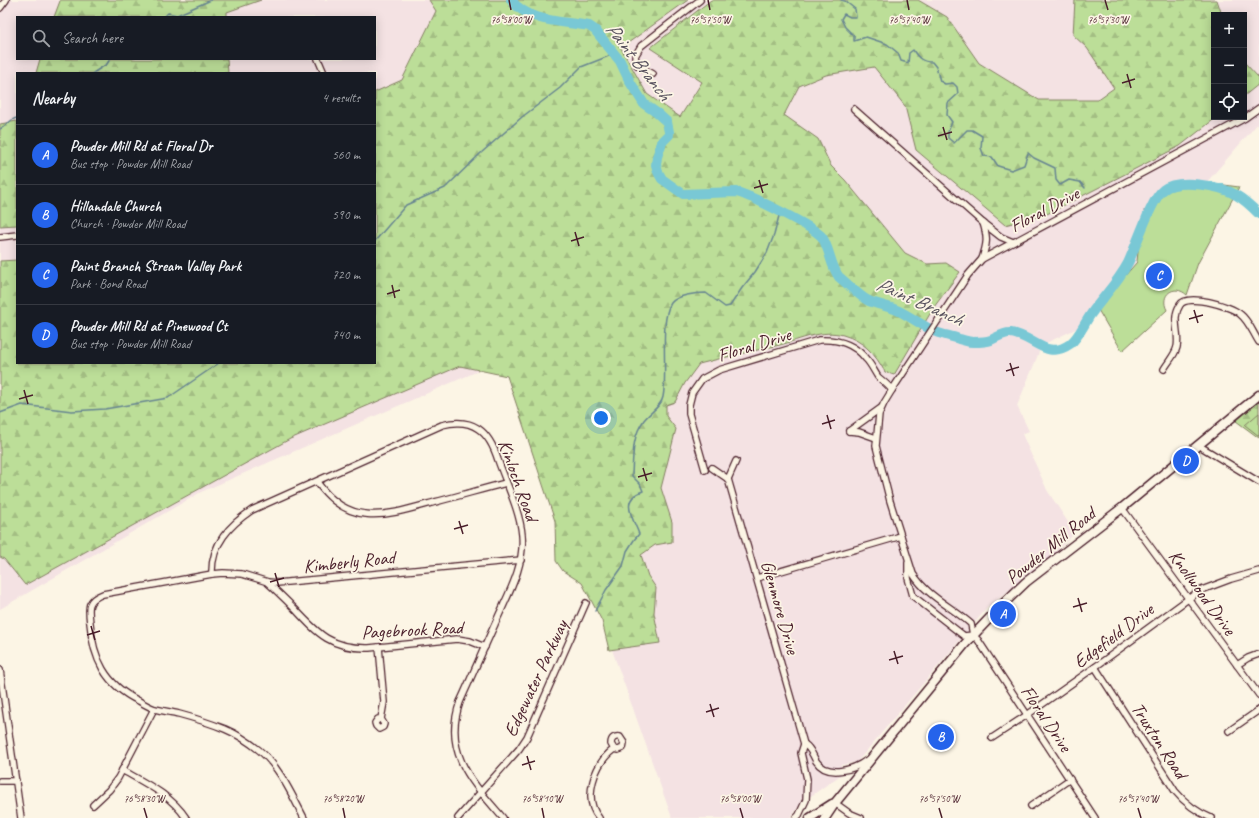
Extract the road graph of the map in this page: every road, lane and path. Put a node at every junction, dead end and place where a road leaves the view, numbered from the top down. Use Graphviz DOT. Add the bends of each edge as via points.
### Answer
graph roads {
  1 [pos="6,0"];
  2 [pos="700,0"];
  3 [pos="0,8"];
  4 [pos="318,60"];
  5 [pos="324,72"];
  6 [pos="653,74"];
  7 [pos="1259,108"];
  8 [pos="854,109"];
  9 [pos="983,223"];
  10 [pos="16,235"];
  11 [pos="0,237"];
  12 [pos="1013,242"];
  13 [pos="982,259"];
  14 [pos="1259,342"];
  15 [pos="1164,369"];
  16 [pos="892,390"];
  17 [pos="1259,395"];
  18 [pos="882,408"];
  19 [pos="876,438"];
  20 [pos="1198,445"];
  21 [pos="736,462"];
  22 [pos="712,468"];
  23 [pos="705,470"];
  24 [pos="728,479"];
  25 [pos="317,482"];
  26 [pos="1259,482"];
  27 [pos="506,483"];
  28 [pos="1122,508"];
  29 [pos="901,536"];
  30 [pos="521,560"];
  31 [pos="908,561"];
  32 [pos="1259,571"];
  33 [pos="212,574"];
  34 [pos="757,578"];
  35 [pos="268,582"];
  36 [pos="1188,598"];
  37 [pos="586,603"];
  38 [pos="973,635"];
  39 [pos="379,647"];
  40 [pos="485,647"];
  41 [pos="1259,654"];
  42 [pos="1237,665"];
  43 [pos="1095,668"];
  44 [pos="0,670"];
  45 [pos="1259,695"];
  46 [pos="154,709"];
  47 [pos="1259,710"];
  48 [pos="1028,715"];
  49 [pos="381,719"];
  50 [pos="1229,731"];
  51 [pos="992,738"];
  52 [pos="804,744"];
  53 [pos="614,749"];
  54 [pos="875,754"];
  55 [pos="122,770"];
  56 [pos="16,780"];
  57 [pos="1070,780"];
  58 [pos="0,781"];
  59 [pos="481,793"];
  60 [pos="835,803"];
  61 [pos="93,805"];
  62 [pos="1031,806"];
  63 [pos="21,818"];
  64 [pos="186,818"];
  65 [pos="304,818"];
  66 [pos="458,818"];
  67 [pos="503,818"];
  68 [pos="599,818"];
  69 [pos="796,818"];
  70 [pos="810,818"];
  71 [pos="824,818"];
  72 [pos="861,818"];
  73 [pos="1095,818"];
  74 [pos="1211,818"];
  1 -- 3 [label="street"];
  2 -- 6 [label="street" via="640,46 635,56 636,65"];
  4 -- 5 [label="street"];
  7 -- 12 [label="street, Floral Drive" via="1246,118"];
  8 -- 9 [label="street"];
  9 -- 12 [label="street" via="1001,237"];
  9 -- 13 [label="street" via="987,239"];
  10 -- 11 [label="street"];
  12 -- 13 [label="street, Floral Drive"];
  13 -- 16 [label="street, Floral Drive" via="964,281"];
  14 -- 15 [label="street" via="1243,316 1234,310 1222,305 1186,300 1176,311 1177,347"];
  16 -- 18 [label="street, Floral Drive"];
  16 -- 23 [label="street, Floral Drive" via="856,348 836,340 819,340 718,370 702,379 692,393 689,405 689,414"];
  17 -- 20 [label="main road, Powder Mill Road"];
  18 -- 19 [label="street, Floral Drive"];
  18 -- 19 [label="street" via="849,431"];
  19 -- 29 [label="street, Floral Drive"];
  20 -- 26 [label="street"];
  20 -- 28 [label="main road, Powder Mill Road"];
  21 -- 24 [label="street"];
  22 -- 24 [label="street"];
  24 -- 34 [label="street, Glenmore Drive"];
  25 -- 27 [label="street" via="330,499 342,507 359,514 380,515"];
  25 -- 27 [label="street, Kinloch Road" via="442,425 461,422 476,427 489,438"];
  25 -- 33 [label="street, Kinloch Road" via="252,510 232,526 216,548"];
  27 -- 30 [label="street, Kinloch Road" via="522,529"];
  28 -- 36 [label="street, Knollwood Drive"];
  28 -- 38 [label="main road, Powder Mill Road" via="1026,582"];
  29 -- 31 [label="street, Floral Drive"];
  29 -- 34 [label="street"];
  30 -- 35 [label="street, Kimberly Road"];
  30 -- 40 [label="street, Kinloch Road"];
  31 -- 38 [label="street, Floral Drive" via="917,580 971,624"];
  31 -- 38 [label="street, Floral Drive" via="908,578 913,596 964,636"];
  32 -- 36 [label="street, Edgefield Drive" via="1199,590"];
  33 -- 35 [label="street, Kimberly Road" via="242,574"];
  33 -- 46 [label="street, Kimberly Road" via="103,594 90,602 92,640 104,672 120,690"];
  34 -- 52 [label="street, Glenmore Drive"];
  35 -- 39 [label="street, Pagebrook Road" via="311,627 328,640 348,647"];
  36 -- 42 [label="street, Knollwood Drive"];
  36 -- 43 [label="street, Edgefield Drive"];
  37 -- 59 [label="street, Edgewater Parkway" via="527,737"];
  38 -- 48 [label="street, Floral Drive"];
  38 -- 54 [label="main road, Powder Mill Road"];
  39 -- 40 [label="street, Pagebrook Road" via="457,639 470,640"];
  39 -- 49 [label="street" via="384,702"];
  40 -- 59 [label="street, Kinloch Road" via="460,702 454,732 460,761"];
  41 -- 42 [label="street"];
  42 -- 45 [label="street, Knollwood Drive"];
  43 -- 48 [label="street, Edgefield Drive"];
  43 -- 74 [label="street, Truxton Road" via="1175,791 1196,811"];
  44 -- 56 [label="street"];
  46 -- 55 [label="street"];
  46 -- 65 [label="street" via="178,714 237,734 258,750 277,771"];
  47 -- 50 [label="street"];
  48 -- 51 [label="street, Edgefield Drive"];
  48 -- 57 [label="street, Floral Drive"];
  52 -- 54 [label="street" via="809,746 817,762 824,769 834,771 856,768"];
  52 -- 69 [label="street" via="801,753 807,791 806,800"];
  53 -- 68 [label="street" via="603,760 591,789 590,799"];
  54 -- 60 [label="main road, Powder Mill Road"];
  55 -- 61 [label="street" via="109,790"];
  55 -- 64 [label="street" via="160,792 173,802"];
  56 -- 58 [label="street"];
  56 -- 63 [label="street"];
  57 -- 62 [label="street"];
  57 -- 73 [label="street, Floral Drive"];
  59 -- 66 [label="street, Edgewater Parkway"];
  59 -- 67 [label="street, Kinloch Road"];
  60 -- 70 [label="main road"];
  60 -- 71 [label="main road, Powder Mill Road"];
  60 -- 72 [label="street"];
}
